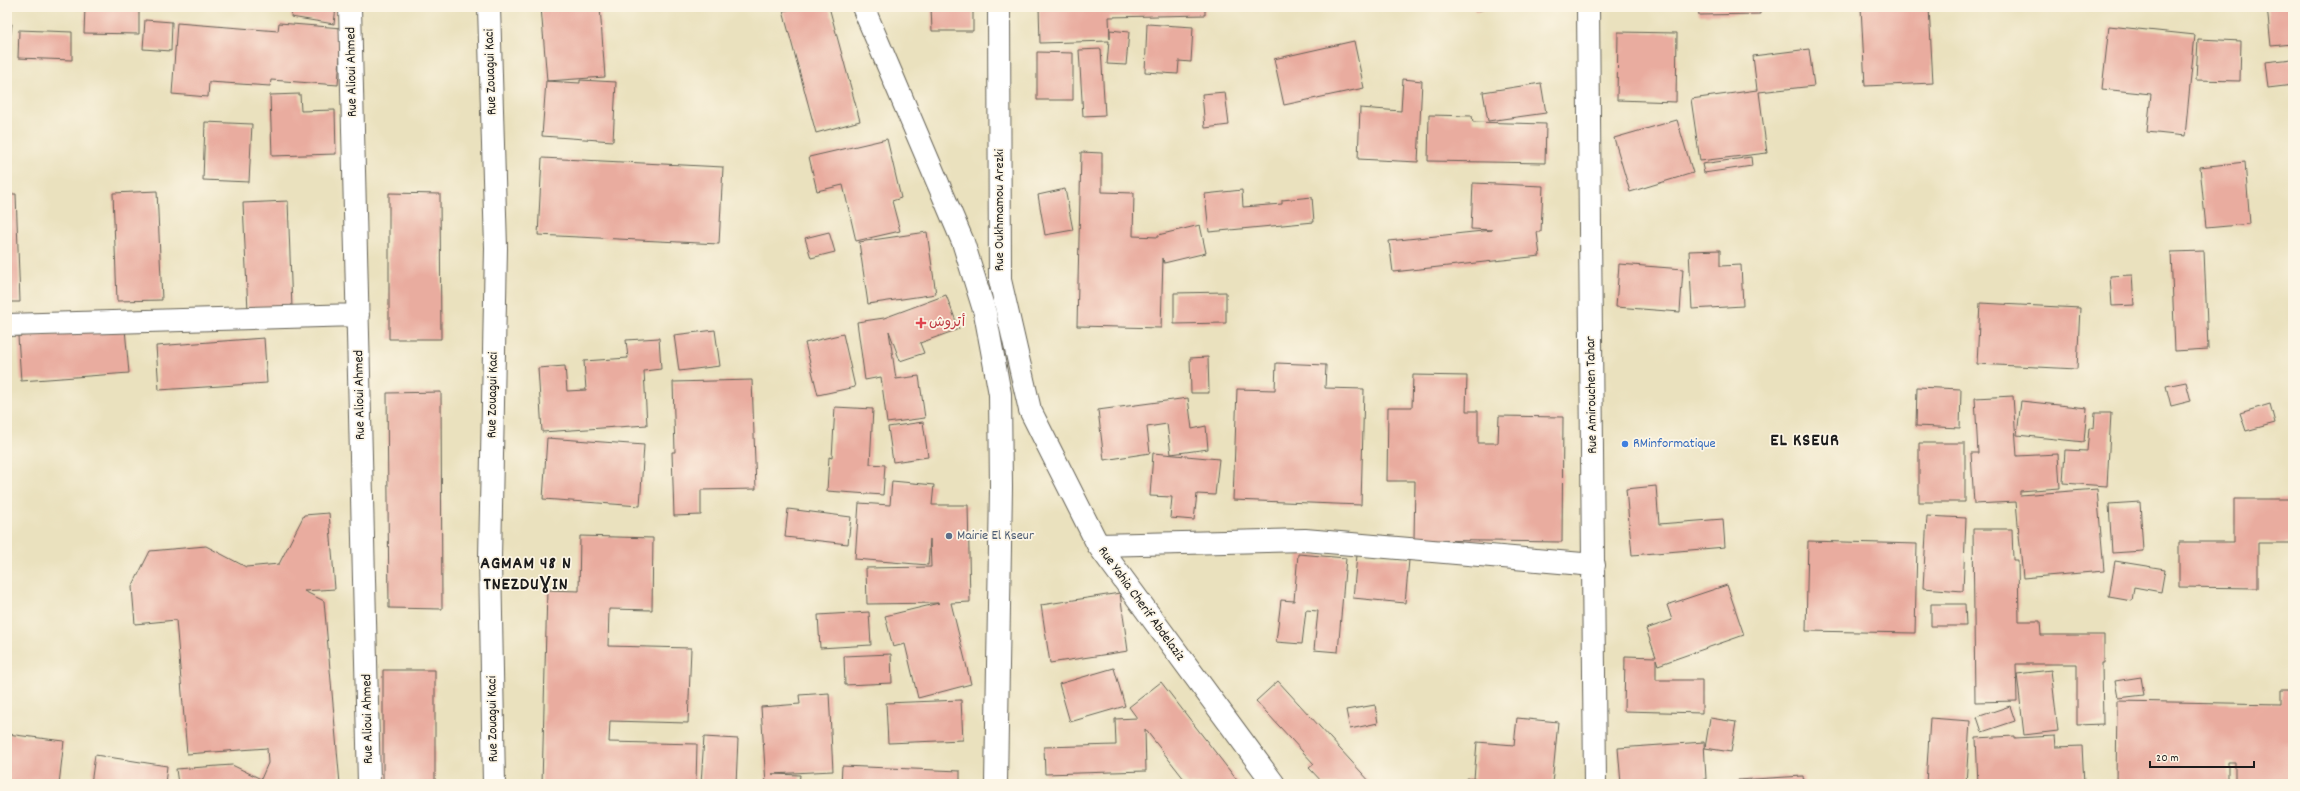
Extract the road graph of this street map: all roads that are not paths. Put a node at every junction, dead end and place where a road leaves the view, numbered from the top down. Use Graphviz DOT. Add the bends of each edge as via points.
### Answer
graph roads {
  1 [pos="350,7"];
  2 [pos="489,7"];
  3 [pos="863,7"];
  4 [pos="999,7"];
  5 [pos="1588,7"];
  6 [pos="358,315"];
  7 [pos="7,325"];
  8 [pos="1030,410"];
  9 [pos="1098,546"];
  10 [pos="1594,565"];
  11 [pos="369,784"];
  12 [pos="494,784"];
  13 [pos="996,784"];
  14 [pos="1274,784"];
  15 [pos="1595,784"];
  1 -- 6 [label="street, Rue Alioui Ahmed"];
  2 -- 12 [label="street, Rue Zouagui Kaci" via="496,248 490,559"];
  3 -- 13 [label="street" via="963,242 985,313 1000,394"];
  4 -- 8 [label="street, Rue Oukhmamou Arezki" via="1000,280"];
  5 -- 10 [label="street, Rue Amirouchen Tahar"];
  6 -- 7 [label="street"];
  6 -- 11 [label="street, Rue Alioui Ahmed"];
  8 -- 9 [label="street, Rue Yahia Cherif Abdelaziz"];
  9 -- 10 [label="street" via="1305,540"];
  9 -- 14 [label="street, Rue Yahia Cherif Abdelaziz"];
  10 -- 15 [label="street, Rue Amirouchen Tahar"];
}
